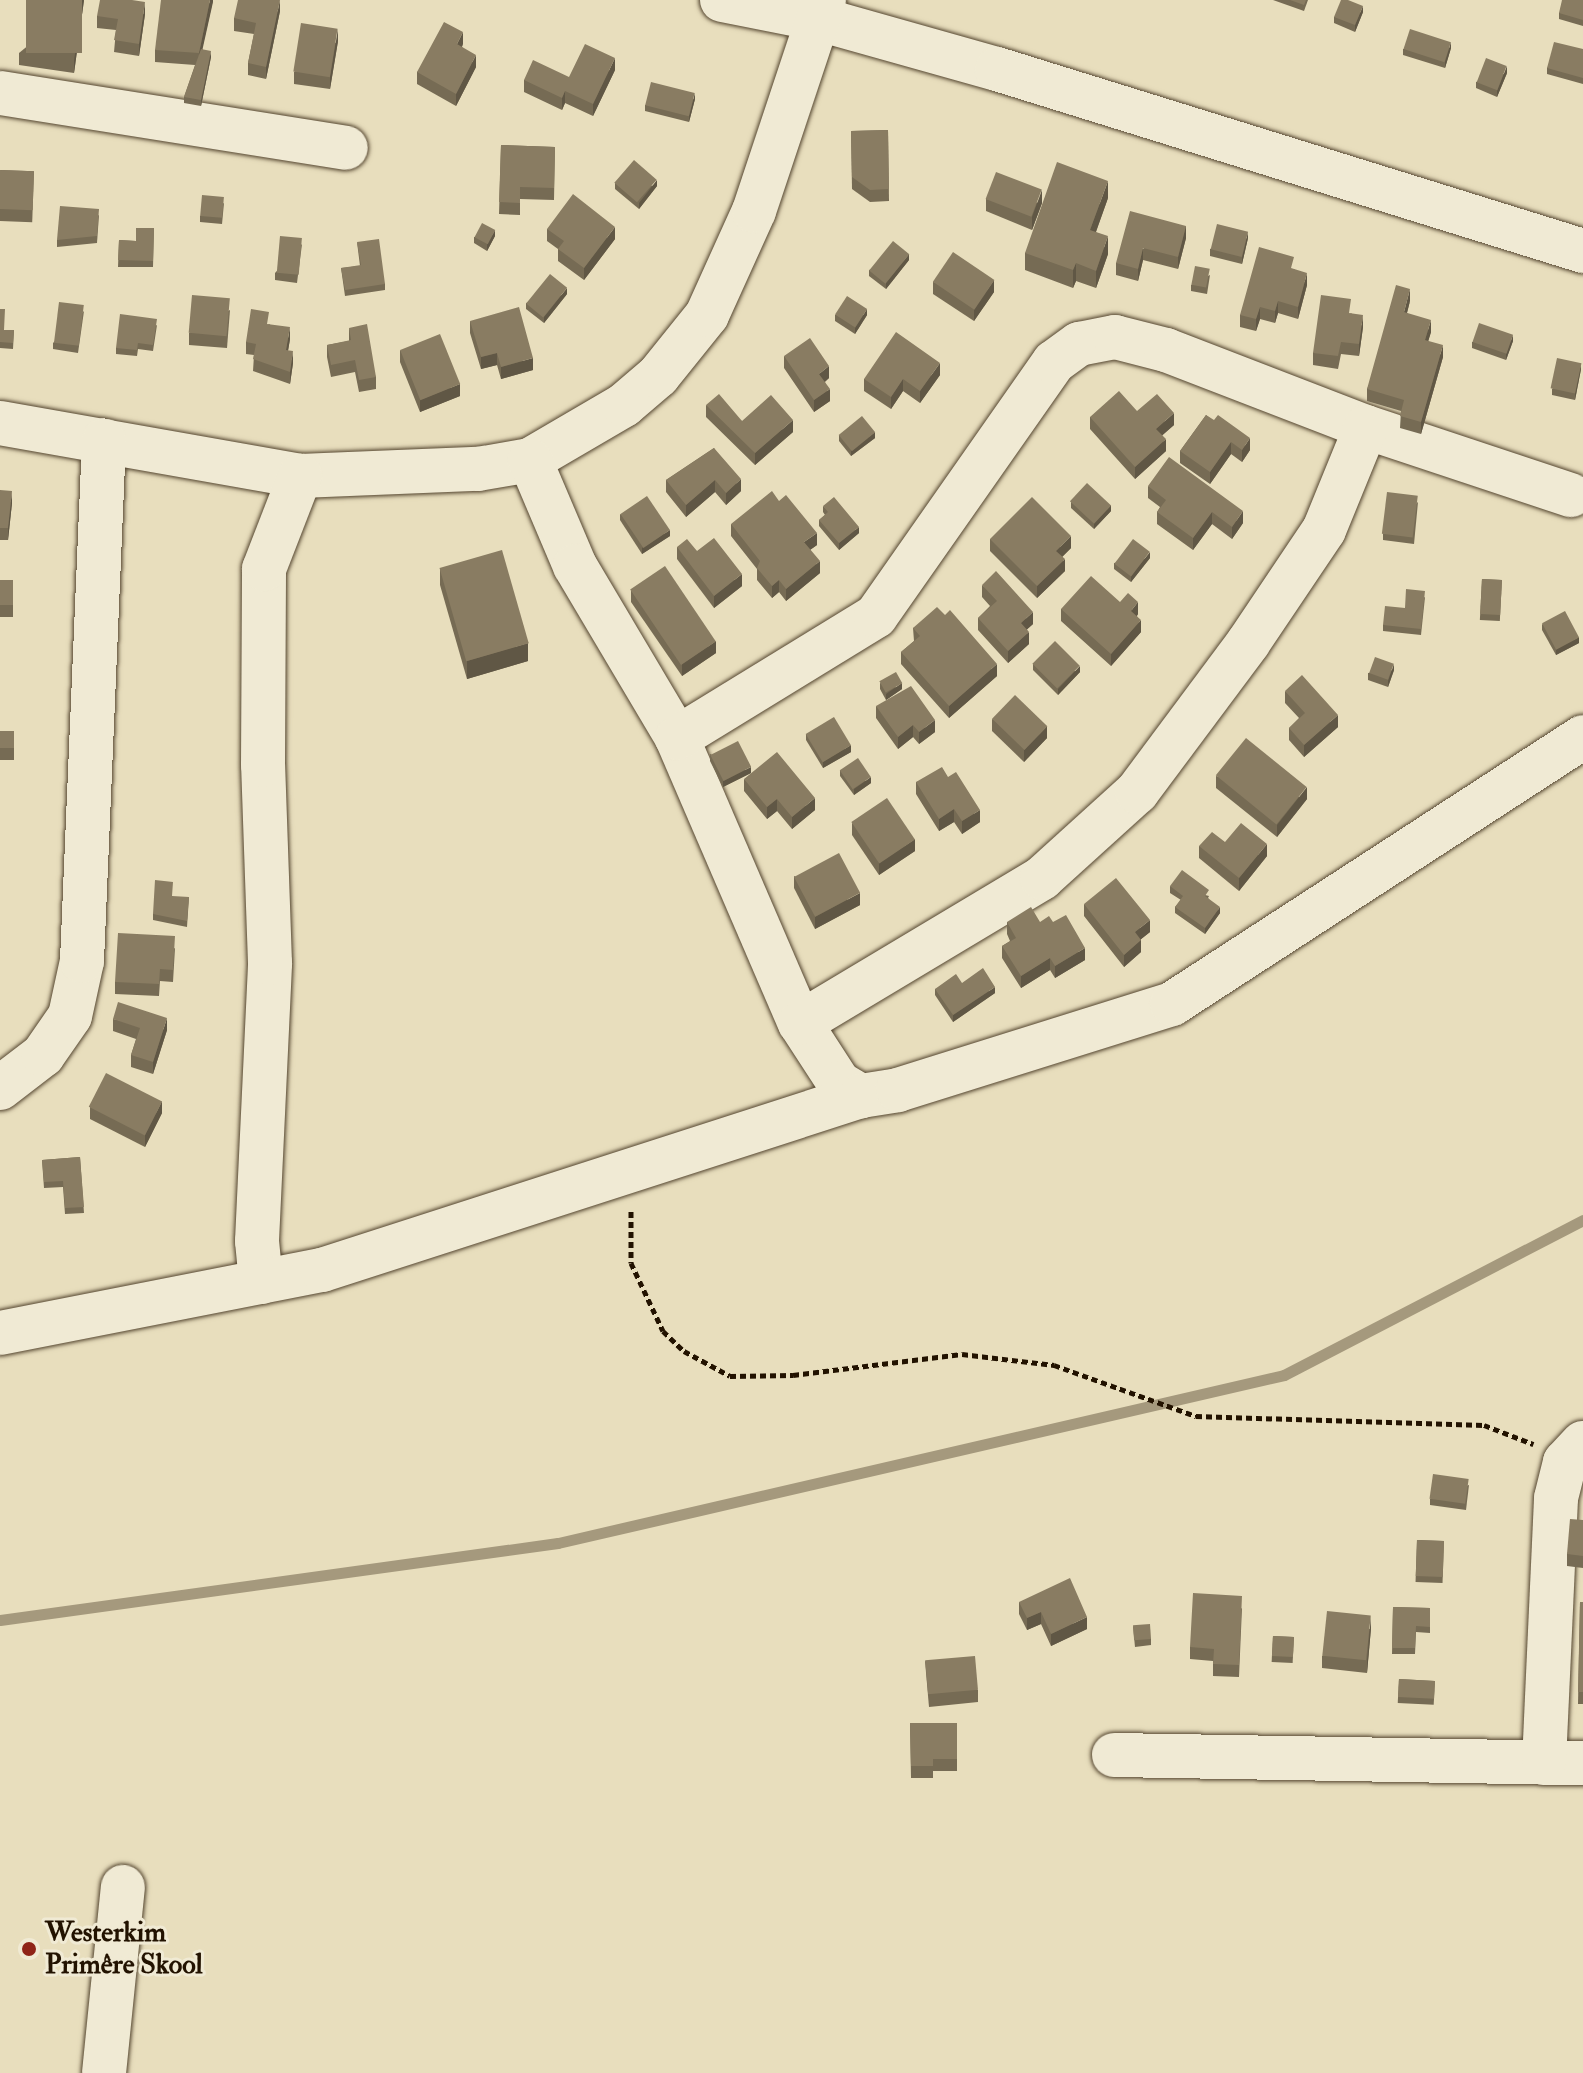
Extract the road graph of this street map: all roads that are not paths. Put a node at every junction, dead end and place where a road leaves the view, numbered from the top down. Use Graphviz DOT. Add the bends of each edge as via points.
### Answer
graph roads {
  1 [pos="722,0"];
  2 [pos="822,9"];
  3 [pos="0,93"];
  4 [pos="346,148"];
  5 [pos="1583,251"];
  6 [pos="0,423"];
  7 [pos="1366,427"];
  8 [pos="104,440"];
  9 [pos="530,460"];
  10 [pos="300,476"];
  11 [pos="1571,495"];
  12 [pos="1583,737"];
  13 [pos="677,738"];
  14 [pos="800,1023"];
  15 [pos="0,1088"];
  16 [pos="861,1096"];
  17 [pos="261,1282"];
  18 [pos="0,1333"];
  19 [pos="1574,1452"];
  20 [pos="1114,1755"];
  21 [pos="1564,1763"];
  22 [pos="123,1887"];
  23 [pos="104,2073"];
  1 -- 2 [label="street"];
  2 -- 5 [label="street"];
  2 -- 9 [label="street" via="754,211 707,315 658,376 624,405"];
  3 -- 4 [label="street"];
  6 -- 8 [label="street"];
  7 -- 11 [label="street"];
  7 -- 13 [label="street" via="1166,350 1115,337 1079,344 1054,362 876,616"];
  7 -- 14 [label="street" via="1324,530 1137,792 1042,878"];
  8 -- 10 [label="street"];
  8 -- 15 [label="street" via="82,961 70,1016 43,1055"];
  9 -- 10 [label="street" via="478,469"];
  9 -- 13 [label="street" via="575,566"];
  10 -- 17 [label="street" via="264,569 270,963 257,1241"];
  12 -- 16 [label="street" via="1172,1004 898,1090"];
  13 -- 14 [label="street"];
  14 -- 16 [label="street" via="839,1083"];
  16 -- 17 [label="street" via="462,1220 322,1270"];
  17 -- 18 [label="street"];
  19 -- 21 [label="street" via="1556,1498"];
  20 -- 21 [label="street"];
  22 -- 23 [label="street"];
}
